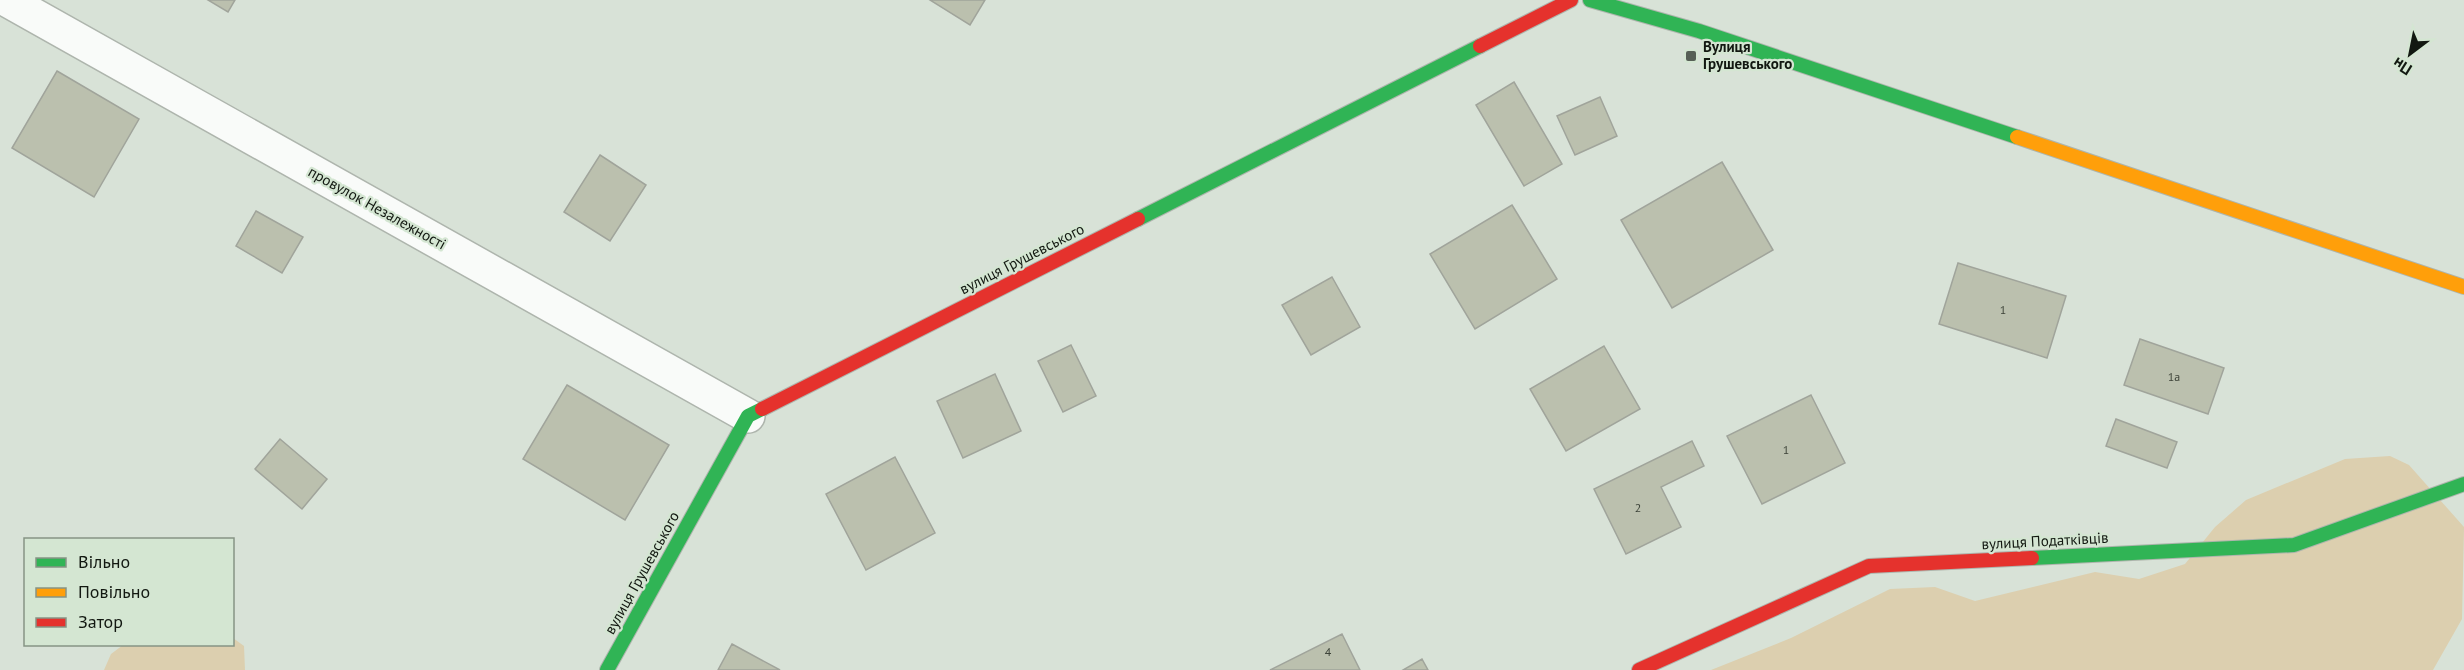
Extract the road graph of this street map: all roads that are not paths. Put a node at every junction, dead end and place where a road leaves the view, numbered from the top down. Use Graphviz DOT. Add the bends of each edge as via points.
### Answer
graph roads {
  1 [pos="7,0"];
  2 [pos="1571,0"];
  3 [pos="1590,0"];
  4 [pos="2464,287"];
  5 [pos="747,416"];
  6 [pos="2464,484"];
  7 [pos="607,670"];
  8 [pos="1639,670"];
  1 -- 5 [label="street, провулок Незалежності"];
  2 -- 5 [label="street, вулиця Грушевського"];
  3 -- 4 [label="street" via="1699,31"];
  5 -- 7 [label="street, вулиця Грушевського"];
  6 -- 8 [label="street, вулиця Податківців" via="2294,545 1869,566"];
}
